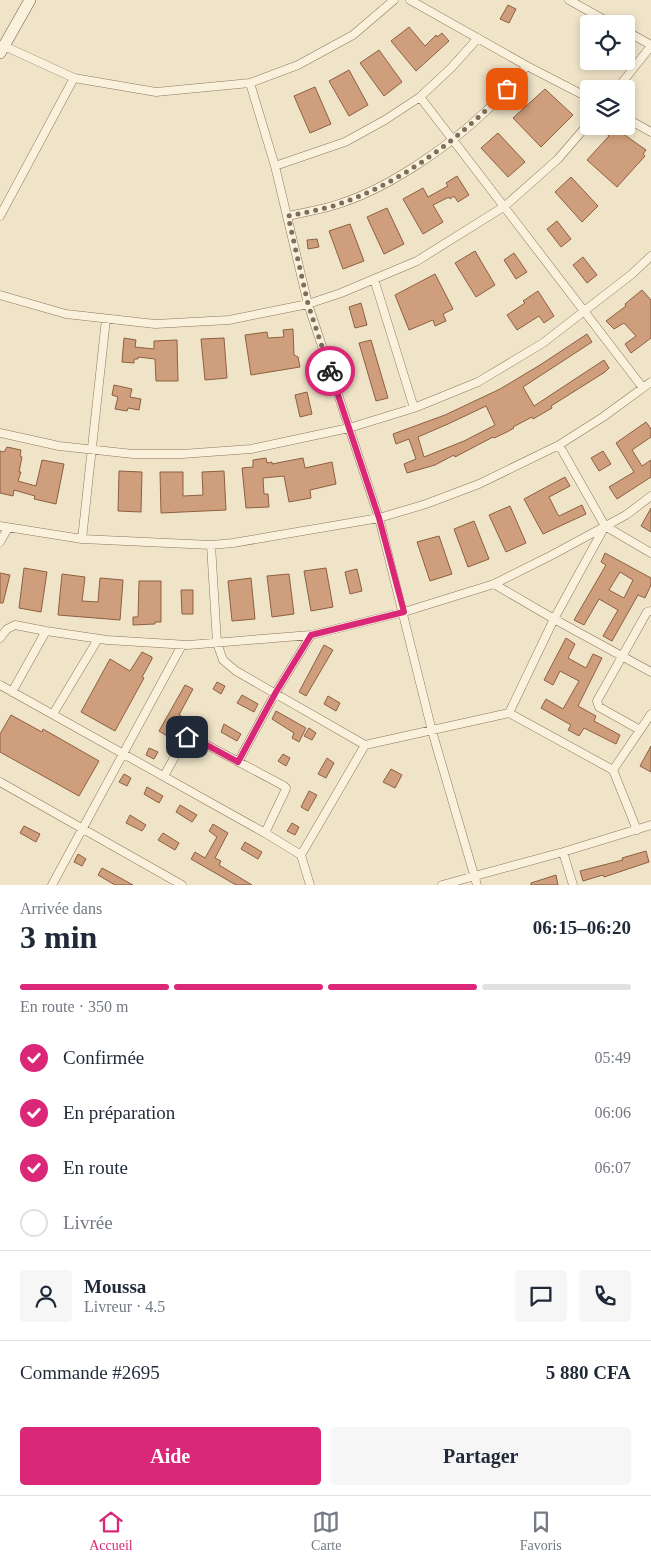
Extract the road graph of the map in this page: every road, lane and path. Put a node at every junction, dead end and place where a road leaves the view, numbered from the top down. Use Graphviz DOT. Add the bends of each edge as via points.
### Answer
graph roads {
  1 [pos="30,0"];
  2 [pos="394,0"];
  3 [pos="410,0"];
  4 [pos="569,0"];
  5 [pos="596,15"];
  6 [pos="635,36"];
  7 [pos="478,38"];
  8 [pos="651,45"];
  9 [pos="1,48"];
  10 [pos="527,66"];
  11 [pos="74,78"];
  12 [pos="624,80"];
  13 [pos="250,82"];
  14 [pos="580,93"];
  15 [pos="420,97"];
  16 [pos="635,123"];
  17 [pos="651,132"];
  18 [pos="580,133"];
  19 [pos="451,139"];
  20 [pos="275,166"];
  21 [pos="505,206"];
  22 [pos="0,216"];
  23 [pos="288,216"];
  24 [pos="651,256"];
  25 [pos="374,279"];
  26 [pos="0,295"];
  27 [pos="308,304"];
  28 [pos="585,310"];
  29 [pos="106,319"];
  30 [pos="651,382"];
  31 [pos="643,388"];
  32 [pos="414,408"];
  33 [pos="349,428"];
  34 [pos="0,433"];
  35 [pos="559,445"];
  36 [pos="92,449"];
  37 [pos="651,496"];
  38 [pos="379,518"];
  39 [pos="605,526"];
  40 [pos="4,527"];
  41 [pos="82,538"];
  42 [pos="0,542"];
  43 [pos="211,545"];
  44 [pos="651,553"];
  45 [pos="494,584"];
  46 [pos="651,611"];
  47 [pos="404,612"];
  48 [pos="554,619"];
  49 [pos="46,632"];
  50 [pos="311,635"];
  51 [pos="0,638"];
  52 [pos="98,639"];
  53 [pos="217,643"];
  54 [pos="182,645"];
  55 [pos="622,656"];
  56 [pos="651,672"];
  57 [pos="0,685"];
  58 [pos="12,692"];
  59 [pos="276,692"];
  60 [pos="509,713"];
  61 [pos="53,714"];
  62 [pos="651,714"];
  63 [pos="649,723"];
  64 [pos="640,730"];
  65 [pos="432,731"];
  66 [pos="364,745"];
  67 [pos="124,754"];
  68 [pos="238,762"];
  69 [pos="613,770"];
  70 [pos="164,776"];
  71 [pos="0,782"];
  72 [pos="651,825"];
  73 [pos="84,828"];
  74 [pos="636,830"];
  75 [pos="265,833"];
  76 [pos="563,852"];
  77 [pos="301,855"];
  78 [pos="474,876"];
  79 [pos="178,884"];
  80 [pos="52,885"];
  81 [pos="310,885"];
  82 [pos="442,885"];
  83 [pos="477,885"];
  84 [pos="572,885"];
  1 -- 9 [label="street"];
  2 -- 13 [label="street" via="352,35 298,65"];
  3 -- 7 [label="street"];
  4 -- 5 [label="street"];
  6 -- 8 [label="street"];
  7 -- 10 [label="street"];
  7 -- 15 [label="street"];
  8 -- 12 [label="street"];
  9 -- 11 [label="street"];
  10 -- 14 [label="street"];
  10 -- 19 [label="street" via="486,112"];
  11 -- 13 [label="street" via="156,92"];
  11 -- 22 [label="street"];
  13 -- 20 [label="street"];
  15 -- 19 [label="street"];
  15 -- 20 [label="street" via="345,142"];
  16 -- 17 [label="street"];
  18 -- 21 [label="street" via="558,159"];
  19 -- 21 [label="street"];
  19 -- 23 [label="street" via="420,163 380,186 333,206"];
  20 -- 23 [label="street"];
  21 -- 25 [label="street" via="417,261"];
  21 -- 28 [label="street"];
  23 -- 27 [label="street"];
  24 -- 28 [label="street"];
  25 -- 27 [label="street"];
  25 -- 32 [label="street"];
  26 -- 29 [label="street" via="66,314"];
  27 -- 29 [label="street" via="229,320 155,324"];
  27 -- 33 [label="street"];
  28 -- 31 [label="street"];
  28 -- 32 [label="street" via="543,343 478,382"];
  29 -- 36 [label="street"];
  30 -- 31 [label="street"];
  31 -- 35 [label="street"];
  32 -- 33 [label="street"];
  33 -- 36 [label="street" via="230,452 134,454"];
  33 -- 38 [label="street"];
  34 -- 36 [label="street" via="59,446"];
  35 -- 38 [label="street" via="479,484"];
  35 -- 39 [label="street"];
  36 -- 41 [label="street"];
  37 -- 39 [label="street"];
  38 -- 43 [label="street" via="233,544"];
  38 -- 47 [label="street"];
  39 -- 44 [label="street"];
  39 -- 45 [label="street"];
  39 -- 48 [label="street"];
  40 -- 41 [label="street"];
  40 -- 42 [label="street"];
  41 -- 43 [label="street"];
  43 -- 53 [label="street"];
  45 -- 47 [label="street"];
  45 -- 48 [label="street"];
  46 -- 55 [label="street" via="647,612"];
  47 -- 50 [label="street"];
  47 -- 65 [label="street"];
  48 -- 55 [label="street"];
  48 -- 60 [label="street"];
  49 -- 51 [label="street" via="12,625"];
  49 -- 52 [label="street"];
  49 -- 58 [label="street"];
  50 -- 53 [label="street"];
  50 -- 59 [label="street"];
  52 -- 54 [label="street"];
  52 -- 61 [label="street"];
  53 -- 54 [label="street"];
  53 -- 59 [label="street" via="226,663"];
  54 -- 67 [label="street"];
  55 -- 56 [label="street"];
  55 -- 64 [label="street" via="597,704"];
  57 -- 58 [label="street"];
  58 -- 61 [label="street"];
  59 -- 66 [label="street"];
  59 -- 68 [label="street"];
  60 -- 65 [label="street"];
  60 -- 69 [label="street"];
  61 -- 67 [label="street"];
  62 -- 63 [label="street"];
  63 -- 64 [label="street"];
  64 -- 69 [label="street"];
  65 -- 66 [label="street"];
  65 -- 78 [label="street"];
  66 -- 77 [label="street"];
  67 -- 70 [label="street"];
  67 -- 73 [label="street"];
  68 -- 70 [label="street" via="188,736"];
  68 -- 75 [label="street" via="286,788"];
  69 -- 74 [label="street"];
  70 -- 75 [label="street"];
  71 -- 73 [label="street"];
  72 -- 74 [label="street"];
  73 -- 79 [label="street"];
  73 -- 80 [label="street"];
  74 -- 76 [label="street"];
  75 -- 77 [label="street"];
  76 -- 78 [label="street"];
  76 -- 84 [label="street"];
  77 -- 81 [label="street"];
  78 -- 82 [label="street"];
  78 -- 83 [label="street"];
}
